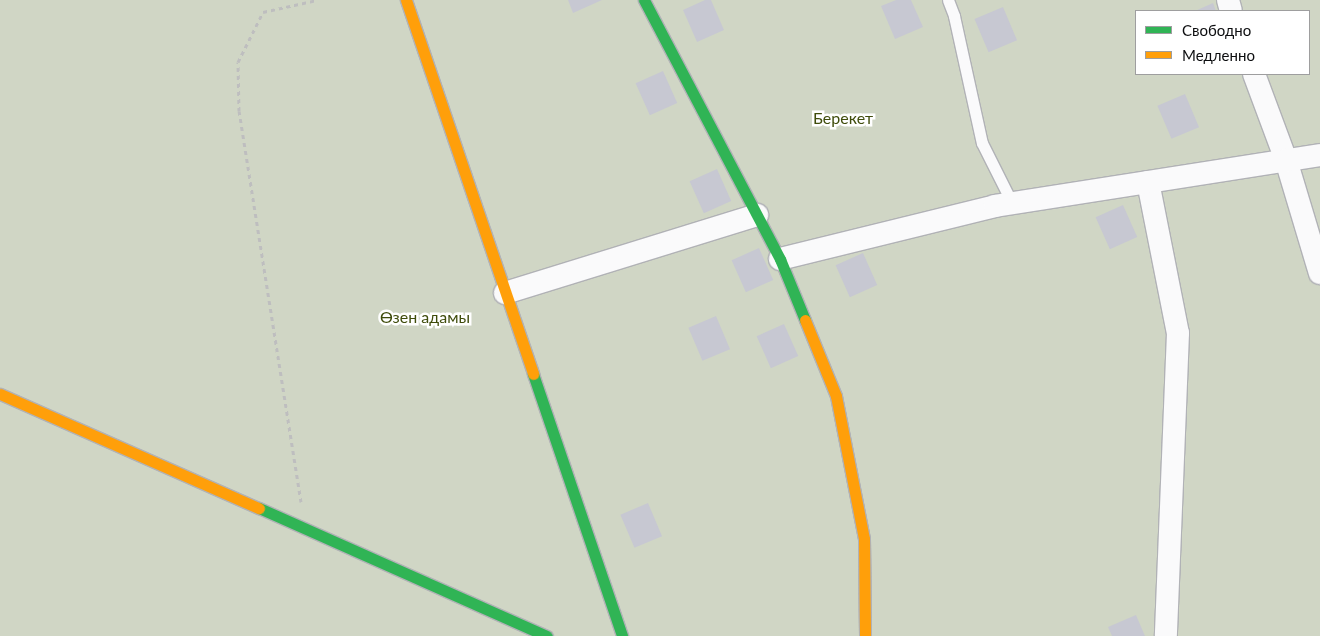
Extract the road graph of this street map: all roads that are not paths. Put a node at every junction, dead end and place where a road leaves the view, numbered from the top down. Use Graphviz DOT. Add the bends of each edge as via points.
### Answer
graph roads {
  1 [pos="406,0"];
  2 [pos="644,0"];
  3 [pos="948,0"];
  4 [pos="1254,75"];
  5 [pos="1320,155"];
  6 [pos="1286,160"];
  7 [pos="1148,182"];
  8 [pos="1012,203"];
  9 [pos="757,215"];
  10 [pos="780,259"];
  11 [pos="1320,273"];
  12 [pos="505,293"];
  13 [pos="0,394"];
  14 [pos="547,636"];
  15 [pos="622,636"];
  16 [pos="865,636"];
  17 [pos="1166,636"];
  1 -- 12 [label="street"];
  2 -- 9 [label="street"];
  3 -- 8 [label="lane" via="982,144"];
  4 -- 6 [label="street"];
  5 -- 6 [label="street"];
  6 -- 7 [label="street"];
  6 -- 11 [label="street"];
  7 -- 8 [label="street"];
  7 -- 17 [label="street" via="1178,333"];
  8 -- 10 [label="street"];
  9 -- 10 [label="street"];
  9 -- 12 [label="street"];
  10 -- 16 [label="street" via="836,396 864,539"];
  12 -- 15 [label="street"];
  13 -- 14 [label="street"];
}
